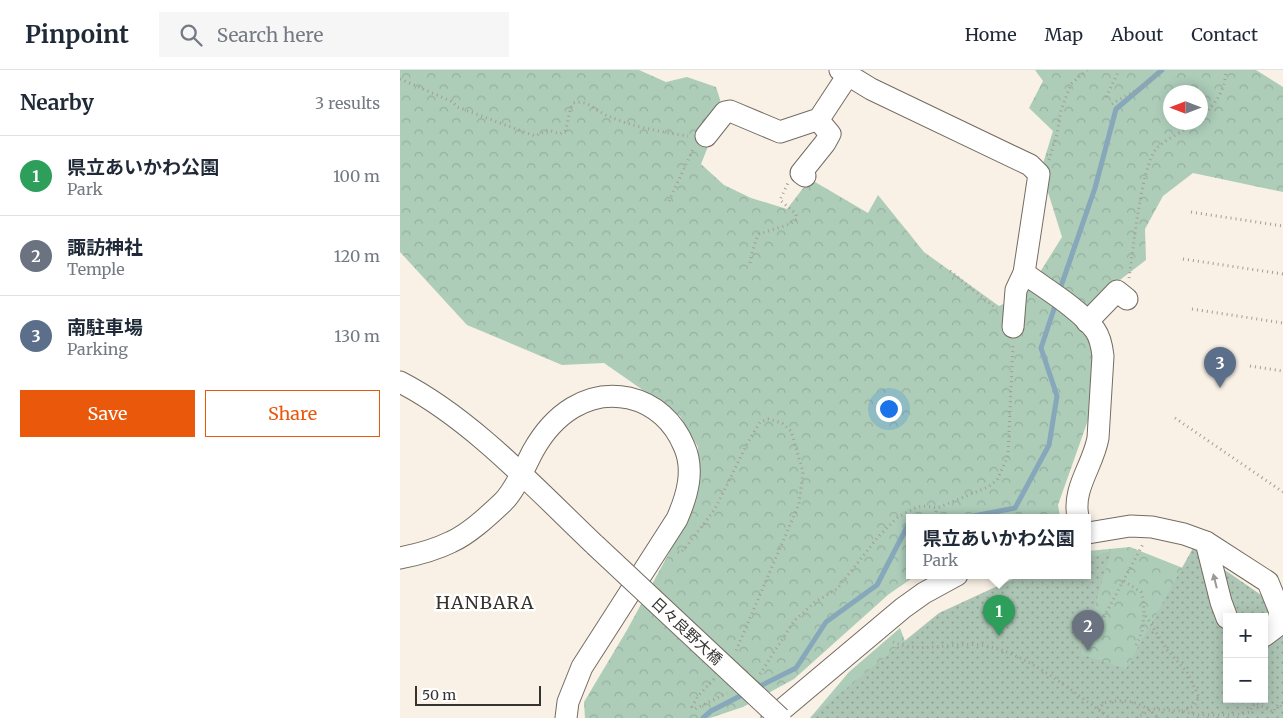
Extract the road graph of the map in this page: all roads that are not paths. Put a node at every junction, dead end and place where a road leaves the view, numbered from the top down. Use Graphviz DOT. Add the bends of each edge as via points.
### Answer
graph roads {
  1 [pos="848,73"];
  2 [pos="819,119"];
  3 [pos="702,137"];
  4 [pos="803,175"];
  5 [pos="1024,273"];
  6 [pos="1124,296"];
  7 [pos="1087,322"];
  8 [pos="1013,327"];
  9 [pos="400,382"];
  10 [pos="521,474"];
  11 [pos="1078,514"];
  12 [pos="1091,532"];
  13 [pos="1206,542"];
  14 [pos="400,558"];
  15 [pos="950,579"];
  16 [pos="1225,613"];
  17 [pos="1268,633"];
  18 [pos="566,718"];
  19 [pos="772,718"];
  20 [pos="780,718"];
  1 -- 2 [label="street"];
  1 -- 5 [label="street" via="871,90 1030,165 1039,174"];
  2 -- 3 [label="street" via="780,132 754,128 725,112"];
  2 -- 4 [label="street" via="830,134"];
  5 -- 7 [label="street"];
  5 -- 8 [label="street" via="1016,290"];
  6 -- 7 [label="street" via="1117,291"];
  7 -- 11 [label="street" via="1101,344 1103,356 1096,451 1076,496"];
  9 -- 10 [label="street, 日々良野大橋" via="452,414"];
  10 -- 14 [label="street" via="505,501 483,520 451,542"];
  10 -- 18 [label="street" via="548,428 570,408 593,398 618,396 641,401 659,412 677,430 688,454 686,498 677,519 582,667 568,702"];
  10 -- 20 [label="street, 日々良野大橋, bridge"];
  12 -- 13 [label="street" via="1130,526 1152,527"];
  16 -- 13 [label="street, one-way"];
  13 -- 17 [label="street" via="1268,582 1280,612 1276,627"];
  15 -- 19 [label="street" via="924,593 878,628"];
}
